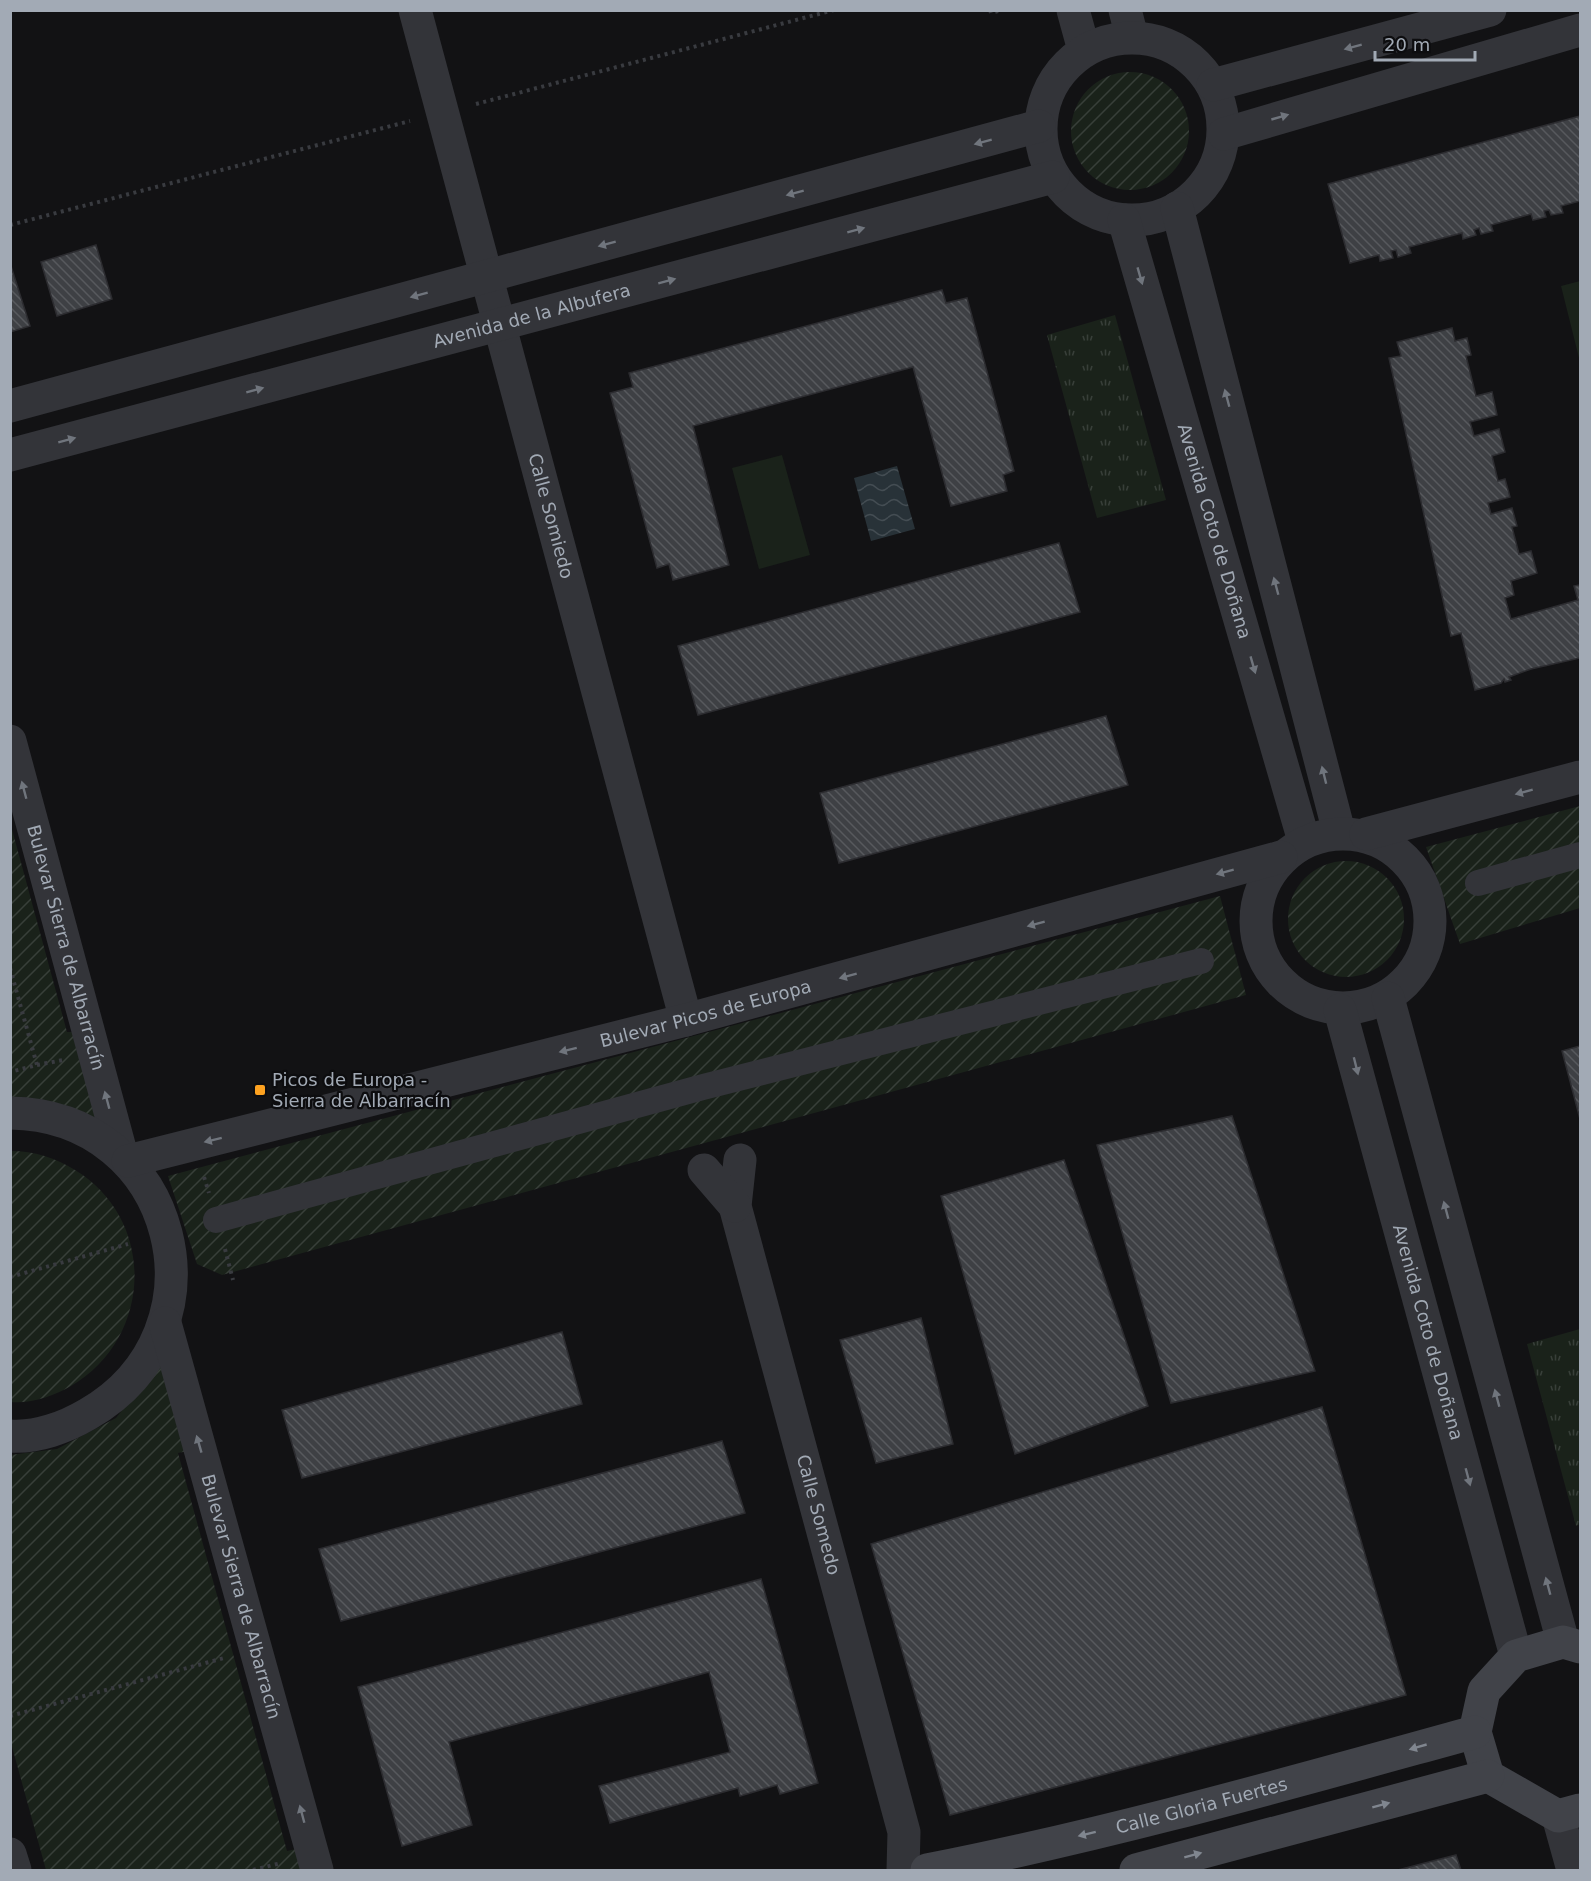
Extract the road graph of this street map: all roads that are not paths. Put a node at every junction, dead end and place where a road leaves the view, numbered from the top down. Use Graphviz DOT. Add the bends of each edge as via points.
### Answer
graph roads {
  1 [pos="415,10"];
  2 [pos="1074,10"];
  3 [pos="1490,10"];
  4 [pos="1128,24"];
  5 [pos="1581,30"];
  6 [pos="1084,50"];
  7 [pos="1213,85"];
  8 [pos="1040,126"];
  9 [pos="1224,134"];
  10 [pos="1053,177"];
  11 [pos="1177,208"];
  12 [pos="1124,220"];
  13 [pos="485,277"];
  14 [pos="498,325"];
  15 [pos="10,406"];
  16 [pos="10,455"];
  17 [pos="10,741"];
  18 [pos="1581,777"];
  19 [pos="1352,833"];
  20 [pos="1292,849"];
  21 [pos="1581,855"];
  22 [pos="1478,883"];
  23 [pos="1201,961"];
  24 [pos="1388,998"];
  25 [pos="1340,1010"];
  26 [pos="686,1020"];
  27 [pos="10,1113"];
  28 [pos="125,1159"];
  29 [pos="740,1160"];
  30 [pos="704,1170"];
  31 [pos="735,1206"];
  32 [pos="216,1220"];
  33 [pos="165,1323"];
  34 [pos="10,1436"];
  35 [pos="1572,1645"];
  36 [pos="1516,1656"];
  37 [pos="1475,1732"];
  38 [pos="1488,1776"];
  39 [pos="1569,1813"];
  40 [pos="904,1832"];
  41 [pos="10,1854"];
  42 [pos="934,1869"];
  43 [pos="15,1870"];
  44 [pos="317,1870"];
  45 [pos="903,1870"];
  46 [pos="1136,1870"];
  47 [pos="1573,1870"];
  1 -- 13 [label="street, Calle Somiedo"];
  2 -- 6 [label="street"];
  3 -- 7 [label="street, one-way"];
  4 -- 6 [label="street" via="1107,40"];
  4 -- 7 [label="street" via="1179,50 1198,65"];
  9 -- 5 [label="street, one-way"];
  6 -- 8 [label="street" via="1061,70 1045,96"];
  7 -- 9 [label="street"];
  8 -- 10 [label="street" via="1042,153"];
  8 -- 13 [label="street, one-way"];
  9 -- 11 [label="street" via="1217,164 1201,189"];
  10 -- 12 [label="street" via="1072,199 1096,213"];
  14 -- 10 [label="street, Avenida de la Albufera, one-way"];
  11 -- 12 [label="street" via="1151,218"];
  19 -- 11 [label="street, one-way"];
  12 -- 20 [label="street, Avenida Coto de Doñana, one-way"];
  13 -- 14 [label="street, Calle Somiedo"];
  13 -- 15 [label="street, one-way"];
  16 -- 14 [label="street, Avenida de la Albufera, one-way"];
  14 -- 26 [label="street, Calle Somiedo"];
  28 -- 17 [label="street, Bulevar Sierra de Albarracín, one-way"];
  18 -- 19 [label="street, one-way"];
  19 -- 20 [label="street"];
  19 -- 24 [label="street" via="1412,863 1433,925 1412,977"];
  20 -- 25 [label="street" via="1257,897 1257,942 1274,977 1312,1004"];
  20 -- 26 [label="street, Bulevar Picos de Europa, one-way"];
  21 -- 22 [label="street"];
  23 -- 32 [label="street" via="703,1087"];
  24 -- 25 [label="street"];
  35 -- 24 [label="street, one-way"];
  25 -- 36 [label="street, Avenida Coto de Doñana, one-way"];
  26 -- 28 [label="street, Bulevar Picos de Europa, one-way"];
  27 -- 28 [label="street" via="36,1113 82,1128"];
  28 -- 33 [label="street" via="148,1188 163,1217 169,1241 172,1282"];
  29 -- 31 [label="street, Calle Somedo"];
  30 -- 31 [label="street"];
  31 -- 40 [label="street, Calle Somedo"];
  33 -- 34 [label="street" via="144,1366 111,1401 69,1425"];
  44 -- 33 [label="street, Bulevar Sierra de Albarracín, one-way"];
  35 -- 36 [label="main road"];
  36 -- 37 [label="main road" via="1484,1691"];
  37 -- 38 [label="main road"];
  37 -- 42 [label="main road, Calle Gloria Fuertes, one-way" via="1001,1856"];
  38 -- 39 [label="main road"];
  46 -- 38 [label="main road, one-way"];
  39 -- 47 [label="street"];
  40 -- 42 [label="street"];
  40 -- 45 [label="street, Calle Somedo"];
  41 -- 43 [label="street"];
}
